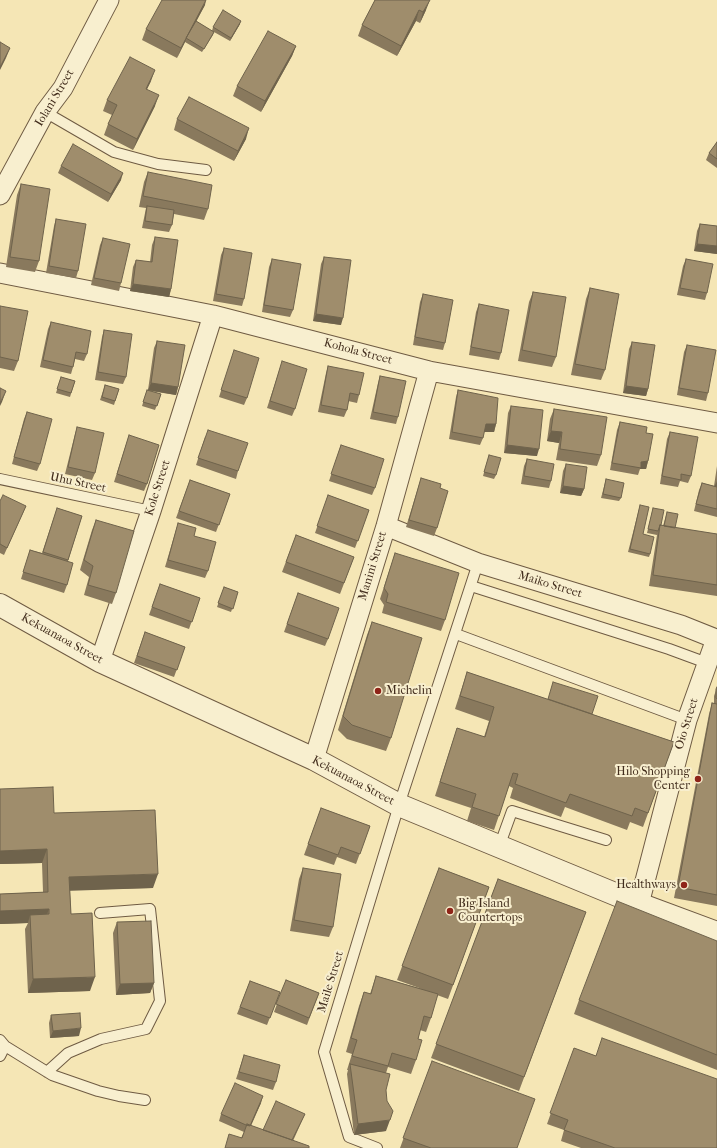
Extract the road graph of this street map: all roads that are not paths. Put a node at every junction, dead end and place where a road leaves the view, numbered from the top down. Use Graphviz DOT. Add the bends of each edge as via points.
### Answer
graph roads {
  1 [pos="109,0"];
  2 [pos="45,112"];
  3 [pos="206,170"];
  4 [pos="0,195"];
  5 [pos="0,273"];
  6 [pos="213,314"];
  7 [pos="429,371"];
  8 [pos="717,422"];
  9 [pos="0,479"];
  10 [pos="151,511"];
  11 [pos="386,526"];
  12 [pos="478,563"];
  13 [pos="471,586"];
  14 [pos="0,606"];
  15 [pos="456,634"];
  16 [pos="716,639"];
  17 [pos="100,661"];
  18 [pos="707,663"];
  19 [pos="687,720"];
  20 [pos="314,759"];
  21 [pos="399,805"];
  22 [pos="606,840"];
  23 [pos="499,847"];
  24 [pos="639,904"];
  25 [pos="100,913"];
  26 [pos="717,933"];
  27 [pos="3,1043"];
  28 [pos="0,1056"];
  29 [pos="47,1072"];
  30 [pos="145,1100"];
  31 [pos="377,1148"];
  1 -- 2 [label="street, Iolani Street" via="63,88"];
  2 -- 3 [label="lane" via="114,152 158,164"];
  2 -- 4 [label="street, Iolani Street"];
  5 -- 6 [label="street, Kohola Street"];
  6 -- 7 [label="street, Kohola Street"];
  6 -- 10 [label="street, Kole Street"];
  7 -- 8 [label="street, Kohola Street"];
  7 -- 11 [label="street, Manini Street"];
  9 -- 10 [label="lane, Uhu Street"];
  10 -- 17 [label="street, Kole Street"];
  11 -- 12 [label="street, Maiko Street"];
  11 -- 20 [label="street, Manini Street"];
  12 -- 13 [label="lane"];
  12 -- 16 [label="street, Maiko Street" via="682,625"];
  13 -- 15 [label="lane"];
  13 -- 18 [label="lane"];
  14 -- 17 [label="street, Kekuanaoa Street"];
  15 -- 19 [label="lane"];
  15 -- 21 [label="lane"];
  16 -- 18 [label="street, Oio Street"];
  17 -- 20 [label="street, Kekuanaoa Street"];
  18 -- 19 [label="street, Oio Street"];
  19 -- 24 [label="street, Oio Street"];
  20 -- 21 [label="street, Kekuanaoa Street"];
  21 -- 23 [label="street, Kekuanaoa Street"];
  21 -- 31 [label="lane, Maile Street" via="324,1052 348,1137"];
  22 -- 23 [label="lane" via="512,811"];
  23 -- 24 [label="street, Kekuanaoa Street"];
  24 -- 26 [label="street, Kekuanaoa Street"];
  25 -- 29 [label="lane" via="150,908 160,1001 146,1029 102,1039 68,1053"];
  27 -- 28 [label="lane"];
  27 -- 29 [label="lane"];
  29 -- 30 [label="lane" via="85,1087"];
}
